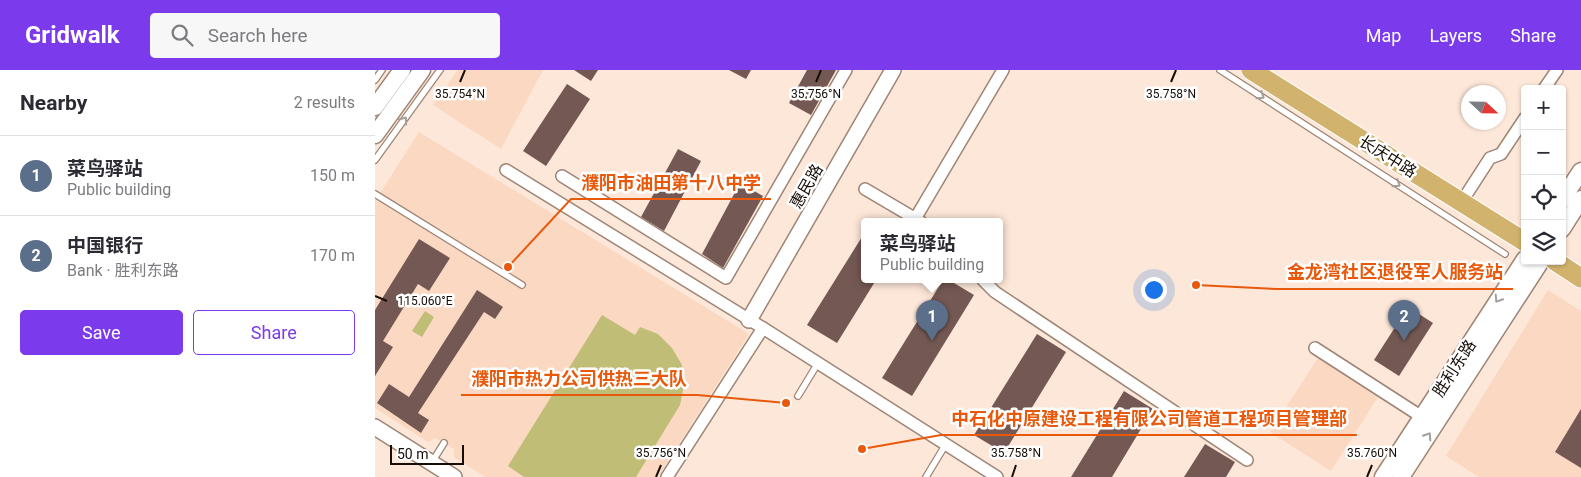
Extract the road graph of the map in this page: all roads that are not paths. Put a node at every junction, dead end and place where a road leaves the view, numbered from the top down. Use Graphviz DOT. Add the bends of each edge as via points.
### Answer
graph roads {
  1 [pos="382,70"];
  2 [pos="401,70"];
  3 [pos="422,70"];
  4 [pos="440,70"];
  5 [pos="846,70"];
  6 [pos="893,70"];
  7 [pos="1003,70"];
  8 [pos="1220,70"];
  9 [pos="1251,70"];
  10 [pos="1273,70"];
  11 [pos="1557,70"];
  12 [pos="375,80"];
  13 [pos="1547,85"];
  14 [pos="375,107"];
  15 [pos="1521,124"];
  16 [pos="375,136"];
  17 [pos="375,160"];
  18 [pos="506,170"];
  19 [pos="1581,171"];
  20 [pos="562,176"];
  21 [pos="865,189"];
  22 [pos="1468,192"];
  23 [pos="375,194"];
  24 [pos="1566,194"];
  25 [pos="1581,199"];
  26 [pos="913,218"];
  27 [pos="920,218"];
  28 [pos="1566,223"];
  29 [pos="1521,225"];
  30 [pos="1521,239"];
  31 [pos="1505,254"];
  32 [pos="1566,254"];
  33 [pos="1581,263"];
  34 [pos="1521,264"];
  35 [pos="1538,265"];
  36 [pos="1561,265"];
  37 [pos="1581,278"];
  38 [pos="986,283"];
  39 [pos="522,286"];
  40 [pos="749,320"];
  41 [pos="763,328"];
  42 [pos="1315,348"];
  43 [pos="818,363"];
  44 [pos="798,396"];
  45 [pos="1422,416"];
  46 [pos="375,427"];
  47 [pos="444,443"];
  48 [pos="946,444"];
  49 [pos="1247,460"];
  50 [pos="432,463"];
  51 [pos="454,477"];
  52 [pos="667,477"];
  53 [pos="926,477"];
  54 [pos="997,477"];
  55 [pos="1383,477"];
  56 [pos="1401,477"];
  1 -- 12 [label="lane"];
  2 -- 14 [label="main road"];
  3 -- 16 [label="main road"];
  17 -- 4 [label="lane, one-way"];
  5 -- 20 [label="street" via="726,278"];
  6 -- 40 [label="street, 惠民路"];
  7 -- 27 [label="street"];
  8 -- 31 [label="lane, one-way"];
  9 -- 30 [label="main road, 长庆中路"];
  10 -- 22 [label="main road, 长庆中路"];
  11 -- 13 [label="street"];
  15 -- 22 [label="street" via="1501,154 1490,158"];
  18 -- 40 [label="street"];
  19 -- 24 [label="main road"];
  21 -- 26 [label="street"];
  22 -- 29 [label="main road, 长庆中路"];
  23 -- 39 [label="lane"];
  25 -- 28 [label="main road"];
  32 -- 33 [label="main road"];
  34 -- 45 [label="main road, 胜利东路, one-way"];
  56 -- 35 [label="main road, 胜利东路, one-way"];
  36 -- 37 [label="main road"];
  38 -- 49 [label="street"];
  40 -- 41 [label="street"];
  41 -- 43 [label="street"];
  41 -- 52 [label="street"];
  42 -- 45 [label="street"];
  43 -- 44 [label="lane"];
  43 -- 48 [label="street"];
  45 -- 55 [label="main road, 胜利东路"];
  46 -- 50 [label="street"];
  47 -- 50 [label="lane"];
  48 -- 53 [label="lane"];
  48 -- 54 [label="street"];
  50 -- 51 [label="street"];
}
